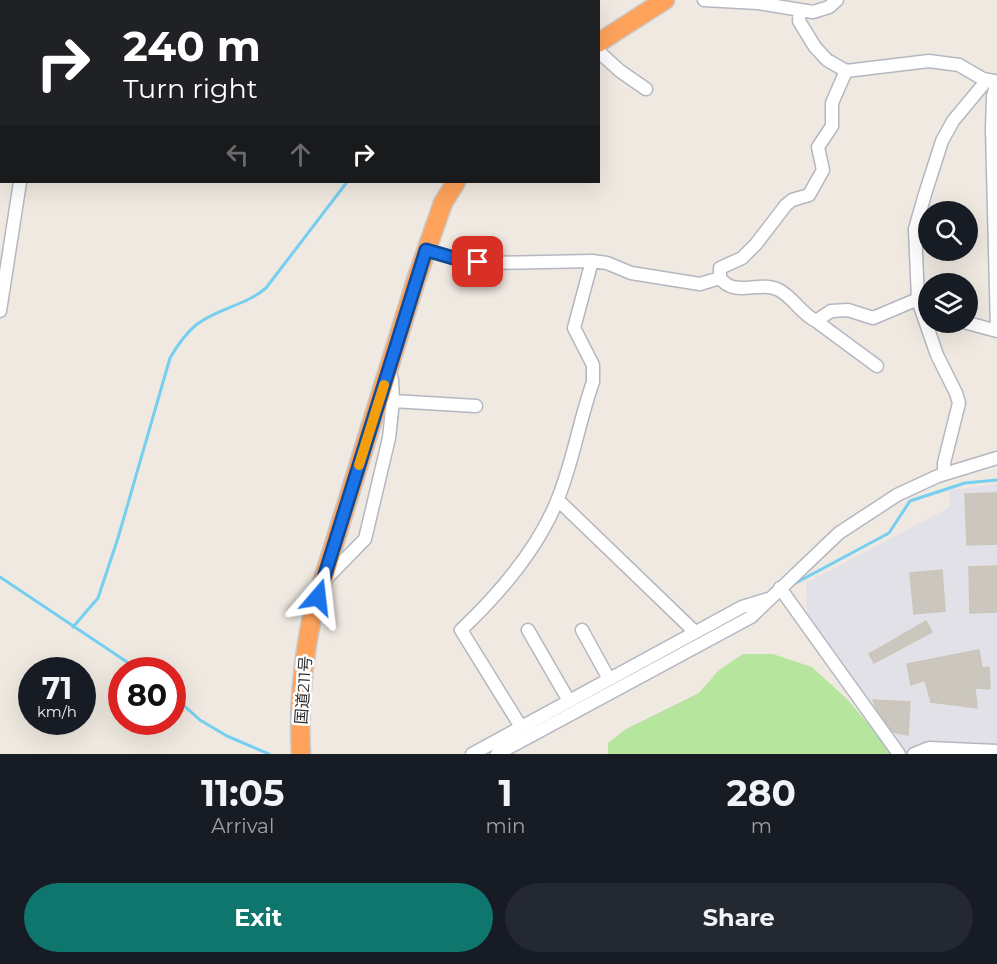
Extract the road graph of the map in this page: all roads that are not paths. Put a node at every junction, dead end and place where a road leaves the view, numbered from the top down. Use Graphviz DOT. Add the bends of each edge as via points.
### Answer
graph roads {
  1 [pos="665,0"];
  2 [pos="704,0"];
  3 [pos="837,0"];
  4 [pos="800,11"];
  5 [pos="600,42"];
  6 [pos="600,53"];
  7 [pos="846,71"];
  8 [pos="994,81"];
  9 [pos="646,89"];
  10 [pos="995,161"];
  11 [pos="20,183"];
  12 [pos="455,183"];
  13 [pos="995,202"];
  14 [pos="426,250"];
  15 [pos="592,261"];
  16 [pos="919,273"];
  17 [pos="720,278"];
  18 [pos="918,306"];
  19 [pos="0,311"];
  20 [pos="816,321"];
  21 [pos="978,325"];
  22 [pos="997,329"];
  23 [pos="930,333"];
  24 [pos="877,366"];
  25 [pos="389,369"];
  26 [pos="393,401"];
  27 [pos="476,406"];
  28 [pos="997,458"];
  29 [pos="944,474"];
  30 [pos="558,500"];
  31 [pos="323,582"];
  32 [pos="780,588"];
  33 [pos="771,598"];
  34 [pos="528,630"];
  35 [pos="582,630"];
  36 [pos="695,633"];
  37 [pos="609,679"];
  38 [pos="569,701"];
  39 [pos="521,727"];
  40 [pos="997,751"];
  41 [pos="301,754"];
  42 [pos="472,754"];
  43 [pos="497,754"];
  44 [pos="899,754"];
  45 [pos="914,754"];
  1 -- 5 [label="highway"];
  2 -- 4 [label="street" via="758,3"];
  3 -- 4 [label="street" via="821,11"];
  4 -- 7 [label="street" via="799,21 815,47 826,60"];
  6 -- 9 [label="street"];
  7 -- 8 [label="street" via="929,61 959,65"];
  7 -- 17 [label="street" via="832,103 832,126 818,147 823,170 809,195 786,205 742,258 720,268"];
  8 -- 10 [label="street"];
  8 -- 16 [label="street" via="953,121 942,141 915,229"];
  10 -- 13 [label="street"];
  11 -- 19 [label="street"];
  12 -- 14 [label="highway, 国道211号" via="443,203"];
  13 -- 22 [label="street"];
  14 -- 15 [label="street" via="464,261 491,263"];
  14 -- 25 [label="highway, 国道211号"];
  15 -- 17 [label="street" via="631,273 700,284"];
  15 -- 30 [label="street" via="574,328 593,365 593,382"];
  17 -- 20 [label="street" via="735,288 778,290"];
  18 -- 20 [label="street" via="873,318 848,310 831,311"];
  20 -- 24 [label="street"];
  21 -- 22 [label="street"];
  23 -- 29 [label="street" via="959,403"];
  25 -- 26 [label="street"];
  25 -- 31 [label="highway, 国道211号"];
  26 -- 27 [label="street"];
  26 -- 31 [label="street" via="381,477 365,539"];
  28 -- 29 [label="street"];
  29 -- 32 [label="street" via="863,516"];
  30 -- 36 [label="street"];
  30 -- 39 [label="street" via="542,533 485,607 461,630"];
  31 -- 41 [label="highway, 国道211号" via="304,653 299,713"];
  32 -- 33 [label="street"];
  32 -- 44 [label="street"];
  33 -- 36 [label="street" via="742,607"];
  33 -- 43 [label="street" via="751,617"];
  34 -- 38 [label="street"];
  35 -- 37 [label="street"];
  36 -- 37 [label="street"];
  37 -- 38 [label="street"];
  38 -- 39 [label="street"];
  39 -- 42 [label="street"];
  40 -- 45 [label="street" via="929,748"];
}
